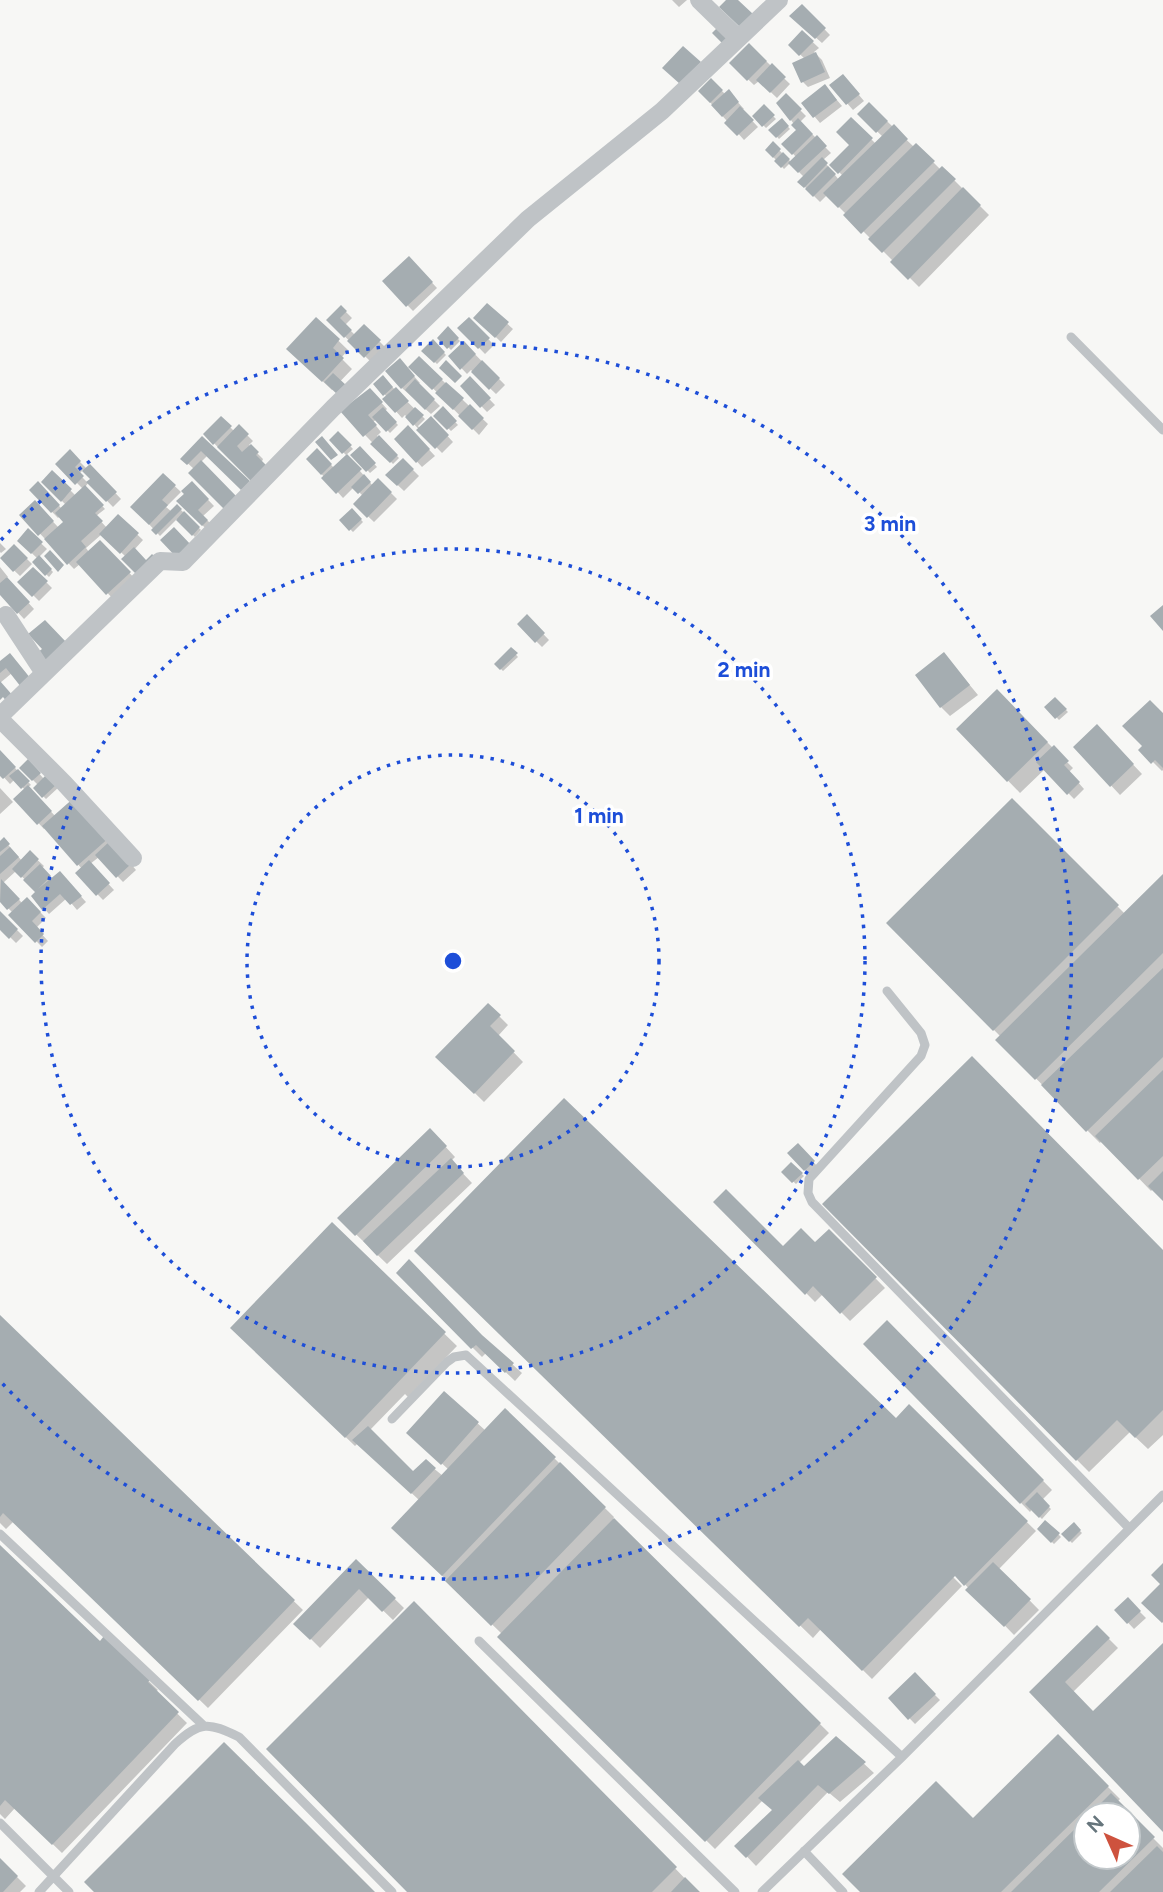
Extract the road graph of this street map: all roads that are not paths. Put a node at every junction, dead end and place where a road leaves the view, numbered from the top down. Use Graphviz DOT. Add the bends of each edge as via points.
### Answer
graph roads {
  1 [pos="699,0"];
  2 [pos="779,0"];
  3 [pos="738,38"];
  4 [pos="1071,337"];
  5 [pos="1163,430"];
  6 [pos="6,615"];
  7 [pos="44,673"];
  8 [pos="0,718"];
  9 [pos="133,859"];
  10 [pos="887,991"];
  11 [pos="391,1419"];
  12 [pos="1163,1495"];
  13 [pos="1129,1528"];
  14 [pos="0,1534"];
  15 [pos="480,1641"];
  16 [pos="202,1725"];
  17 [pos="902,1757"];
  18 [pos="0,1824"];
  19 [pos="804,1851"];
  20 [pos="53,1878"];
  21 [pos="39,1892"];
  22 [pos="69,1892"];
  23 [pos="392,1892"];
  24 [pos="734,1892"];
  25 [pos="762,1892"];
  26 [pos="843,1892"];
  1 -- 3 [label="street"];
  2 -- 3 [label="street"];
  3 -- 7 [label="street" via="662,111 528,219 333,408 184,562 160,561"];
  4 -- 5 [label="lane"];
  6 -- 7 [label="street"];
  7 -- 8 [label="street"];
  8 -- 9 [label="street"];
  10 -- 13 [label="lane" via="921,1033 925,1045 921,1056 809,1179 812,1202"];
  11 -- 17 [label="lane" via="447,1362 466,1355"];
  12 -- 13 [label="lane"];
  13 -- 17 [label="lane"];
  14 -- 16 [label="lane"];
  15 -- 24 [label="lane"];
  16 -- 20 [label="lane" via="174,1744"];
  16 -- 23 [label="lane" via="239,1737"];
  17 -- 19 [label="lane"];
  18 -- 20 [label="lane"];
  19 -- 25 [label="lane"];
  19 -- 26 [label="lane"];
  20 -- 21 [label="lane"];
  20 -- 22 [label="lane"];
}
